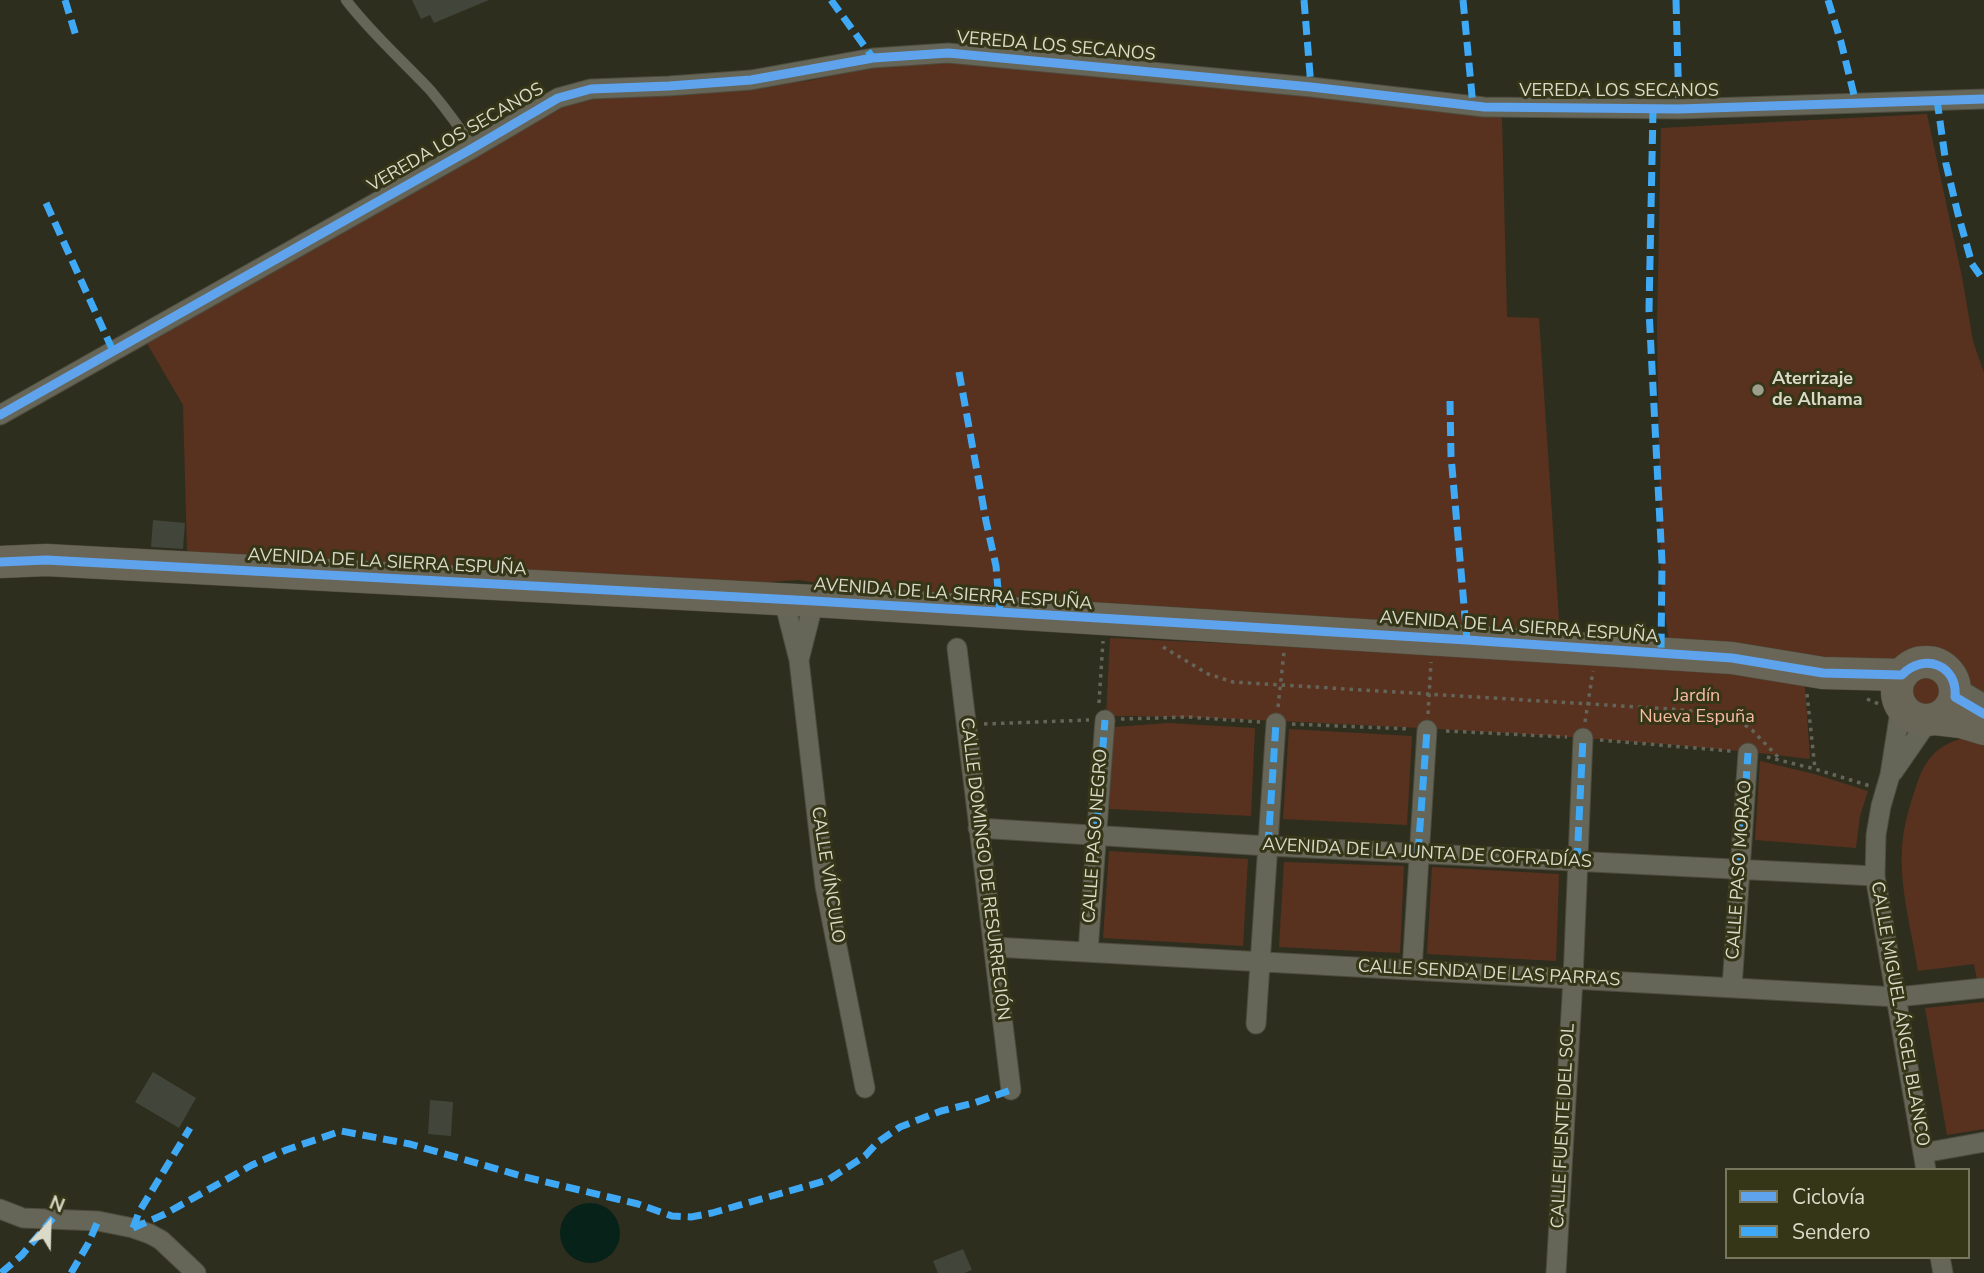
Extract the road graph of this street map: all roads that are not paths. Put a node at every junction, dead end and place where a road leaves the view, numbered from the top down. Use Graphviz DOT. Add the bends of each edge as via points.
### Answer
graph roads {
  1 [pos="346,0"];
  2 [pos="1984,99"];
  3 [pos="473,148"];
  4 [pos="0,415"];
  5 [pos="0,562"];
  6 [pos="799,601"];
  7 [pos="957,648"];
  8 [pos="799,660"];
  9 [pos="1897,700"];
  10 [pos="1952,706"];
  11 [pos="1984,714"];
  12 [pos="1102,720"];
  13 [pos="1276,723"];
  14 [pos="1984,729"];
  15 [pos="1427,730"];
  16 [pos="1583,738"];
  17 [pos="1748,754"];
  18 [pos="1881,783"];
  19 [pos="978,828"];
  20 [pos="1096,835"];
  21 [pos="1268,846"];
  22 [pos="1418,853"];
  23 [pos="1577,862"];
  24 [pos="1740,869"];
  25 [pos="1875,876"];
  26 [pos="994,947"];
  27 [pos="1088,952"];
  28 [pos="1260,961"];
  29 [pos="1412,970"];
  30 [pos="1573,979"];
  31 [pos="1732,987"];
  32 [pos="1984,988"];
  33 [pos="1897,997"];
  34 [pos="1256,1024"];
  35 [pos="865,1088"];
  36 [pos="1010,1090"];
  37 [pos="1984,1142"];
  38 [pos="1925,1162"];
  39 [pos="0,1209"];
  40 [pos="196,1273"];
  41 [pos="1556,1273"];
  1 -- 3 [label="lane" via="432,92"];
  2 -- 3 [label="street, VEREDA LOS SECANOS" via="1679,109 1484,107 948,52 873,58 751,80 591,89 558,98"];
  3 -- 4 [label="street, VEREDA LOS SECANOS"];
  5 -- 6 [label="main road, AVENIDA DE LA SIERRA ESPUÑA" via="46,560"];
  6 -- 8 [label="street, CALLE VÍNCULO"];
  6 -- 8 [label="street, CALLE VÍNCULO"];
  6 -- 9 [label="main road, AVENIDA DE LA SIERRA ESPUÑA" via="785,593 795,587 820,588 904,607 1720,657"];
  7 -- 19 [label="street, CALLE DOMINGO DE RESURRECIÓN"];
  8 -- 35 [label="street, CALLE VÍNCULO" via="825,886"];
  9 -- 10 [label="main road" via="1913,717"];
  9 -- 10 [label="main road" via="1909,668 1928,663 1946,670 1952,678"];
  9 -- 18 [label="street, CALLE MIGUEL ÁNGEL BLANCO"];
  10 -- 11 [label="main road"];
  10 -- 14 [label="main road" via="1961,722"];
  10 -- 18 [label="street, CALLE MIGUEL ÁNGEL BLANCO"];
  12 -- 20 [label="street, CALLE PASO NEGRO"];
  13 -- 21 [label="street"];
  15 -- 22 [label="street"];
  16 -- 23 [label="street, CALLE FUENTE DEL SOL"];
  17 -- 24 [label="street, CALLE PASO MORAO"];
  18 -- 25 [label="street, CALLE MIGUEL ÁNGEL BLANCO"];
  19 -- 20 [label="street, AVENIDA DE LA JUNTA DE COFRADÍAS"];
  19 -- 26 [label="street, CALLE DOMINGO DE RESURRECIÓN"];
  20 -- 21 [label="street, AVENIDA DE LA JUNTA DE COFRADÍAS"];
  20 -- 27 [label="street, CALLE PASO NEGRO"];
  21 -- 22 [label="street, AVENIDA DE LA JUNTA DE COFRADÍAS"];
  21 -- 28 [label="street"];
  22 -- 23 [label="street, AVENIDA DE LA JUNTA DE COFRADÍAS"];
  22 -- 29 [label="street"];
  23 -- 24 [label="street, AVENIDA DE LA JUNTA DE COFRADÍAS"];
  23 -- 30 [label="street, CALLE FUENTE DEL SOL"];
  24 -- 25 [label="street, AVENIDA DE LA JUNTA DE COFRADÍAS"];
  24 -- 31 [label="street, CALLE PASO MORAO"];
  25 -- 33 [label="street, CALLE MIGUEL ÁNGEL BLANCO"];
  26 -- 27 [label="street, CALLE SENDA DE LAS PARRAS"];
  26 -- 36 [label="street, CALLE DOMINGO DE RESURRECIÓN"];
  27 -- 28 [label="street, CALLE SENDA DE LAS PARRAS"];
  28 -- 29 [label="street, CALLE SENDA DE LAS PARRAS"];
  28 -- 34 [label="street"];
  29 -- 30 [label="street, CALLE SENDA DE LAS PARRAS"];
  30 -- 31 [label="street, CALLE SENDA DE LAS PARRAS"];
  30 -- 41 [label="street, CALLE FUENTE DEL SOL"];
  31 -- 33 [label="street, CALLE SENDA DE LAS PARRAS"];
  32 -- 33 [label="street, CALLE SENDA DE LAS PARRAS"];
  33 -- 38 [label="street, CALLE MIGUEL ÁNGEL BLANCO"];
  37 -- 38 [label="street"];
  39 -- 40 [label="street" via="23,1219 98,1221 134,1228 161,1240"];
}
